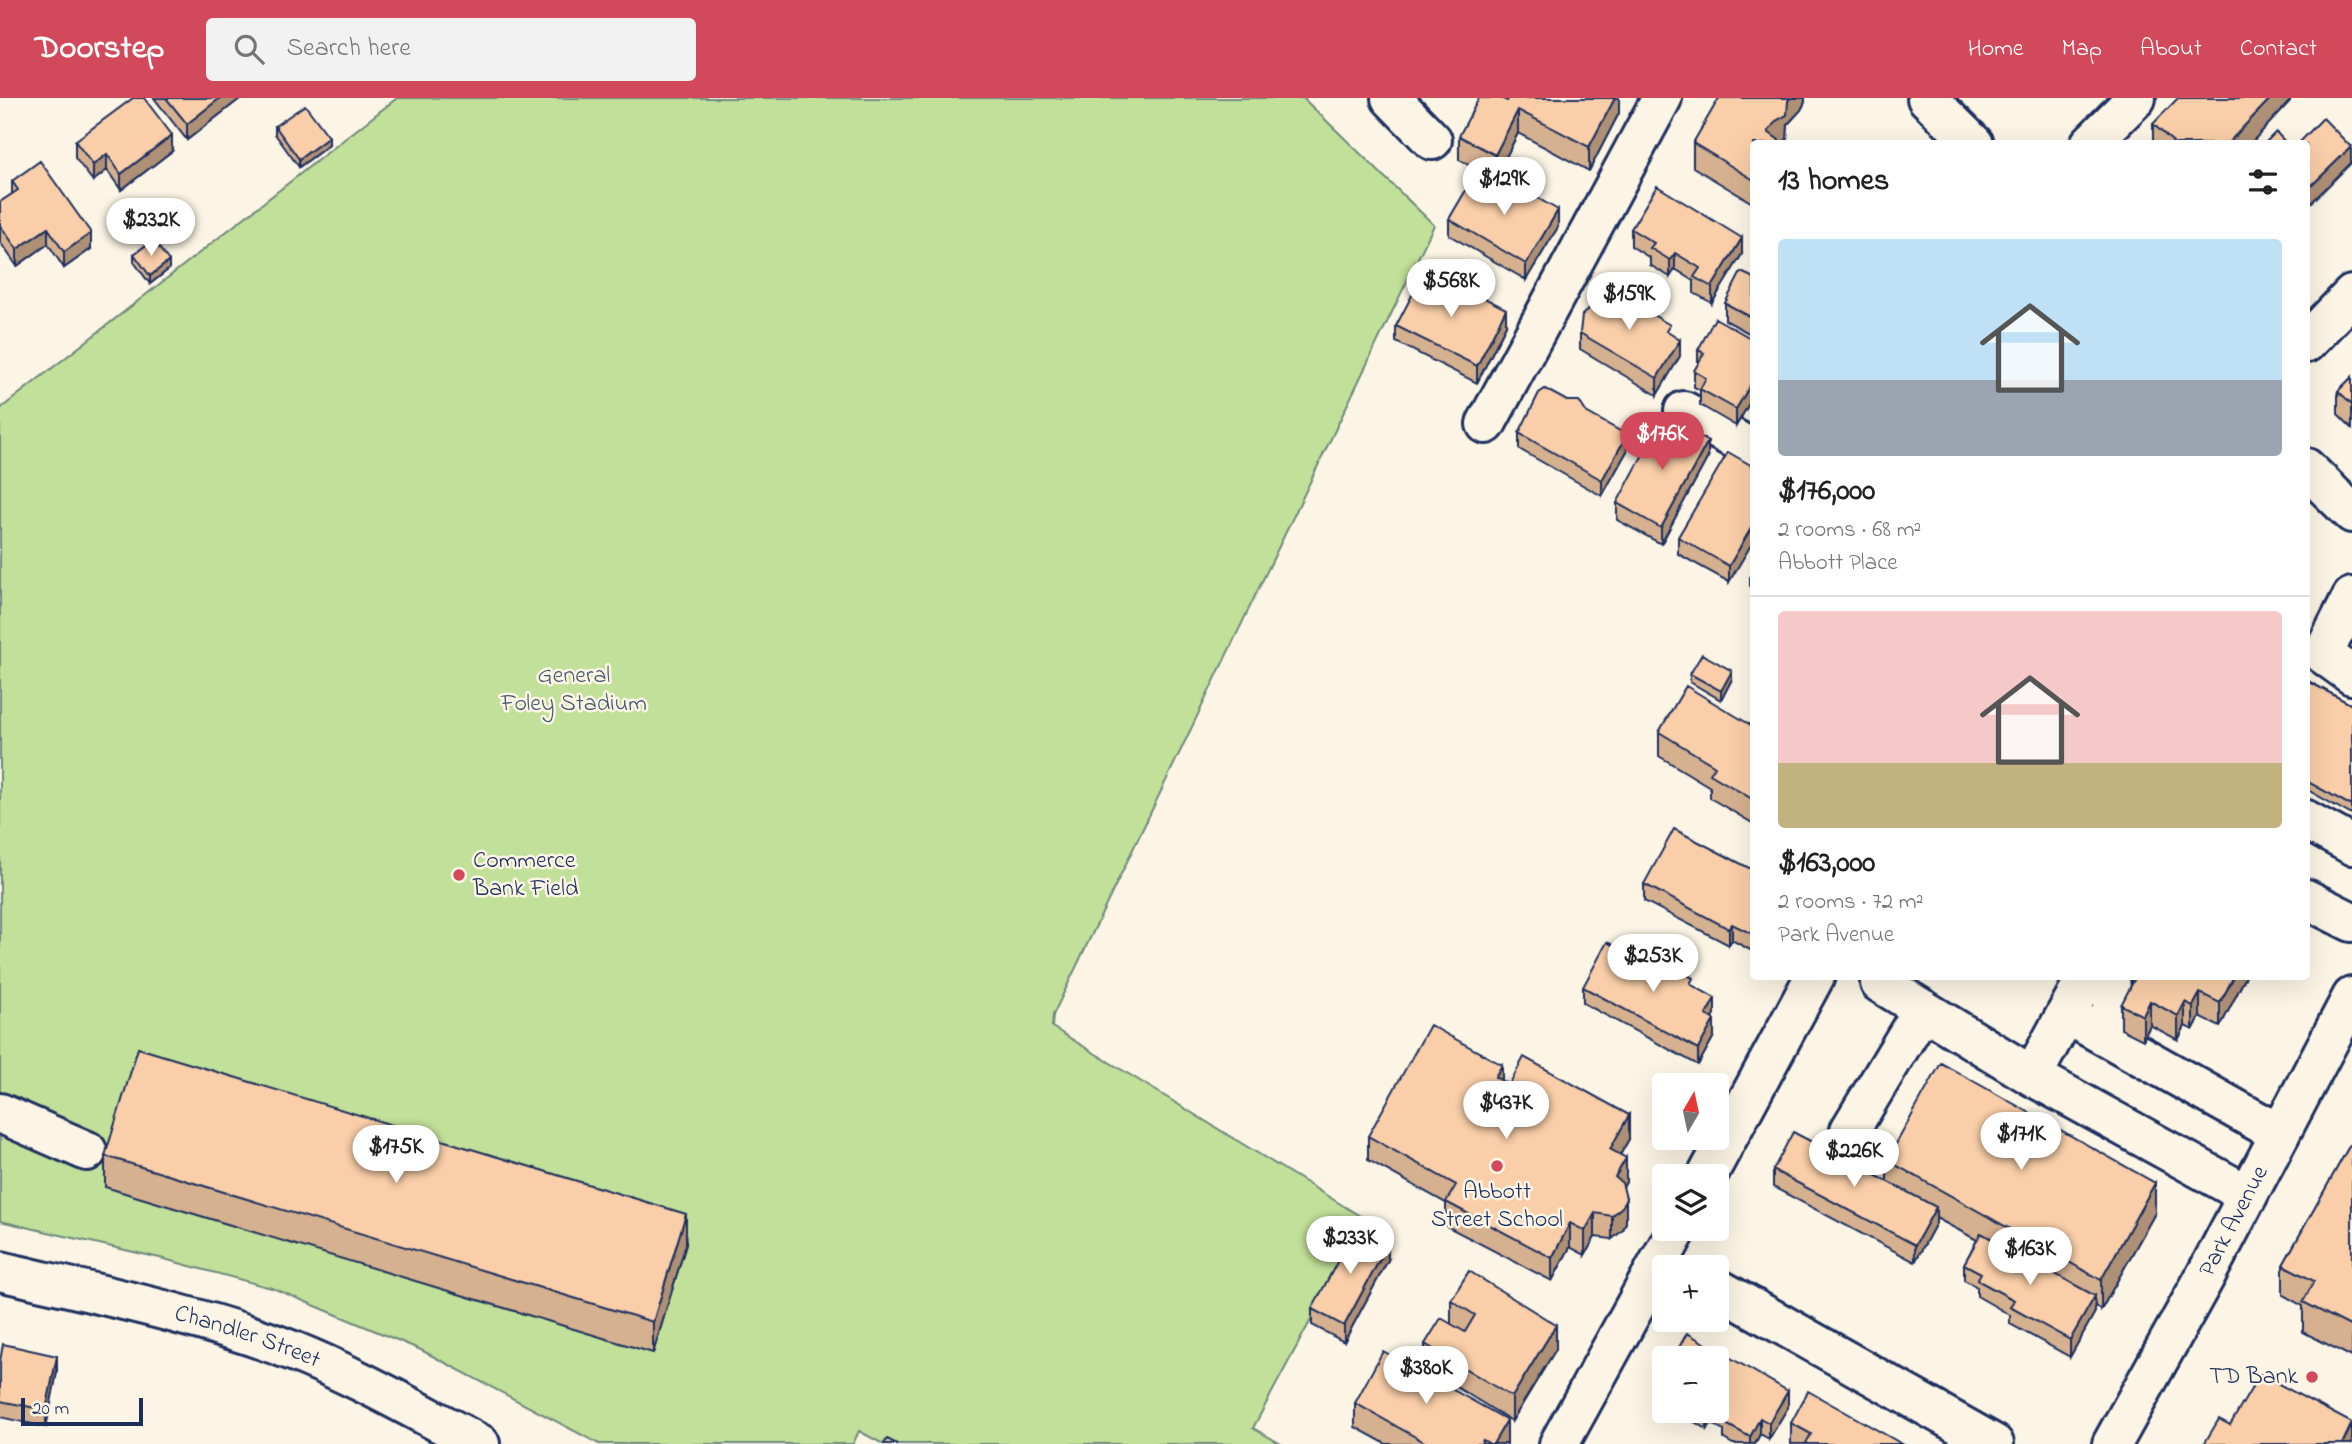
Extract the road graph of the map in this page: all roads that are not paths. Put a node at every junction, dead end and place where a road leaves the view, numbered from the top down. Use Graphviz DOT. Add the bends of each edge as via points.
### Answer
graph roads {
  1 [pos="1391,98"];
  2 [pos="1662,98"];
  3 [pos="2136,98"];
  4 [pos="1940,102"];
  5 [pos="1432,140"];
  6 [pos="1971,140"];
  7 [pos="2094,140"];
  8 [pos="2352,295"];
  9 [pos="2310,338"];
  10 [pos="1684,411"];
  11 [pos="1486,424"];
  12 [pos="1750,448"];
  13 [pos="2310,472"];
  14 [pos="2352,513"];
  15 [pos="2352,597"];
  16 [pos="2352,675"];
  17 [pos="2310,822"];
  18 [pos="2352,845"];
  19 [pos="2310,901"];
  20 [pos="2352,922"];
  21 [pos="1813,980"];
  22 [pos="1881,980"];
  23 [pos="2085,980"];
  24 [pos="2110,980"];
  25 [pos="1923,1009"];
  26 [pos="2349,1012"];
  27 [pos="2066,1014"];
  28 [pos="2032,1076"];
  29 [pos="2198,1088"];
  30 [pos="0,1113"];
  31 [pos="1850,1130"];
  32 [pos="2280,1133"];
  33 [pos="88,1151"];
  34 [pos="1713,1164"];
  35 [pos="2248,1195"];
  36 [pos="1673,1251"];
  37 [pos="0,1271"];
  38 [pos="1729,1295"];
  39 [pos="480,1444"];
  40 [pos="1559,1444"];
  41 [pos="1994,1444"];
  42 [pos="2112,1444"];
  1 -- 5 [label="main road"];
  2 -- 11 [label="main road"];
  3 -- 7 [label="main road"];
  4 -- 6 [label="main road"];
  8 -- 9 [label="main road"];
  10 -- 12 [label="main road"];
  13 -- 14 [label="main road"];
  15 -- 16 [label="main road" via="2323,654"];
  17 -- 18 [label="main road"];
  19 -- 20 [label="main road"];
  21 -- 34 [label="main road"];
  22 -- 25 [label="main road"];
  23 -- 27 [label="main road"];
  24 -- 29 [label="main road" via="2113,1019 2134,1030"];
  25 -- 28 [label="main road"];
  25 -- 31 [label="main road"];
  26 -- 32 [label="main road, Park Avenue"];
  27 -- 28 [label="main road"];
  27 -- 29 [label="main road"];
  28 -- 35 [label="main road"];
  29 -- 32 [label="main road"];
  30 -- 33 [label="main road"];
  32 -- 35 [label="main road, Park Avenue"];
  35 -- 42 [label="main road, Park Avenue"];
  36 -- 40 [label="main road"];
  37 -- 39 [label="main road, Chandler Street" via="139,1304 291,1351"];
  38 -- 41 [label="main road"];
}
